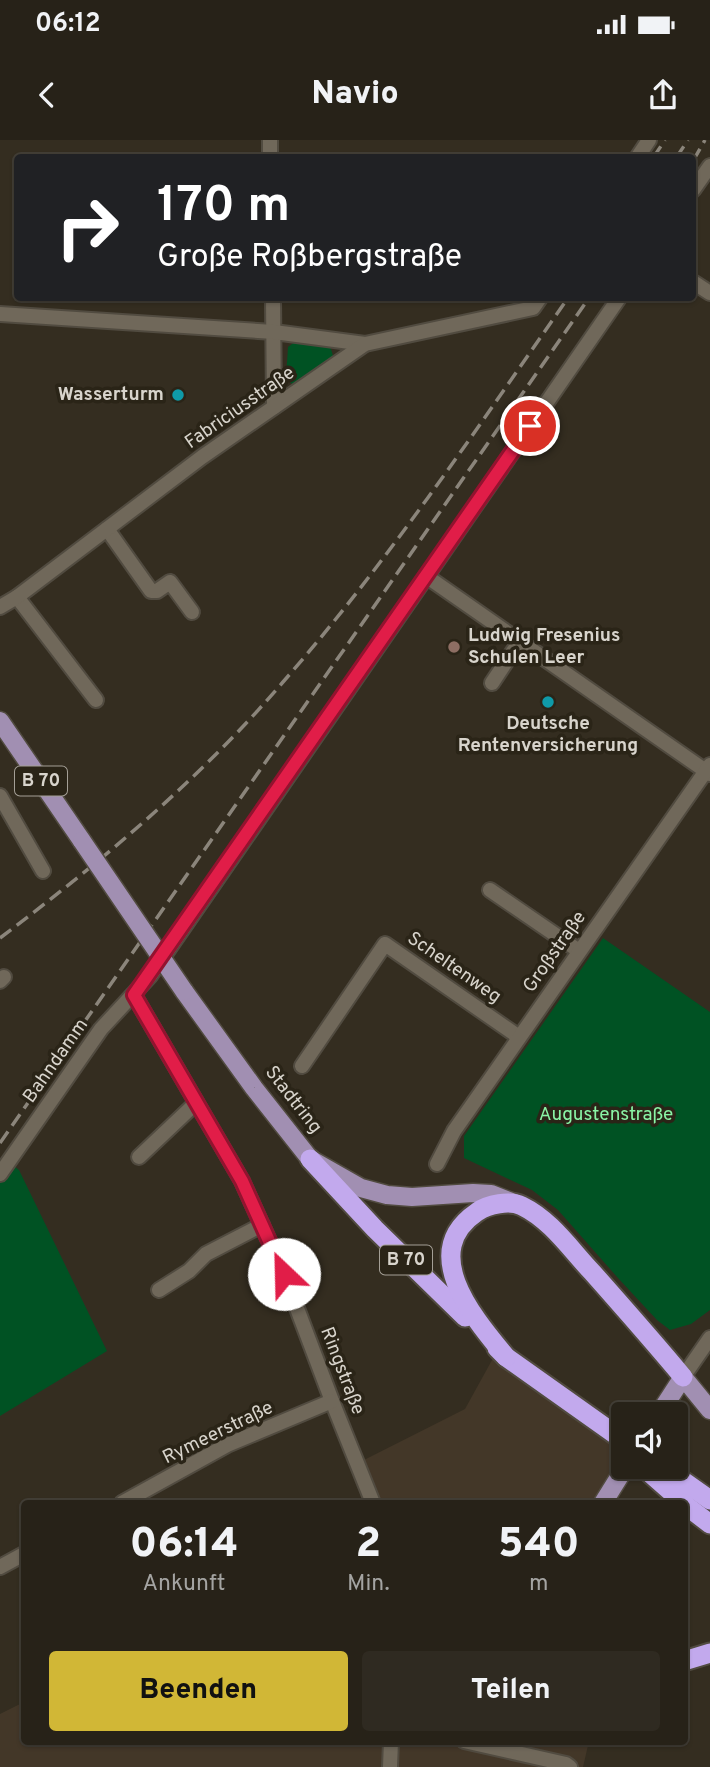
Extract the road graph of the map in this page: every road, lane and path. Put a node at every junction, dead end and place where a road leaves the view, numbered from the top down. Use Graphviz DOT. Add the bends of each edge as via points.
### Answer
graph roads {
  1 [pos="710,166"];
  2 [pos="696,186"];
  3 [pos="273,301"];
  4 [pos="617,301"];
  5 [pos="537,303"];
  6 [pos="0,314"];
  7 [pos="274,332"];
  8 [pos="365,344"];
  9 [pos="274,407"];
  10 [pos="107,529"];
  11 [pos="426,576"];
  12 [pos="17,597"];
  13 [pos="0,607"];
  14 [pos="192,612"];
  15 [pos="520,641"];
  16 [pos="492,683"];
  17 [pos="96,700"];
  18 [pos="0,721"];
  19 [pos="709,770"];
  20 [pos="0,796"];
  21 [pos="43,871"];
  22 [pos="490,890"];
  23 [pos="579,951"];
  24 [pos="134,995"];
  25 [pos="519,1037"];
  26 [pos="302,1066"];
  27 [pos="196,1103"];
  28 [pos="139,1157"];
  29 [pos="310,1159"];
  30 [pos="437,1164"];
  31 [pos="0,1174"];
  32 [pos="521,1205"];
  33 [pos="262,1225"];
  34 [pos="159,1290"];
  35 [pos="710,1338"];
  36 [pos="506,1357"];
  37 [pos="682,1377"];
  38 [pos="332,1401"];
  39 [pos="666,1402"];
  40 [pos="710,1410"];
  41 [pos="583,1413"];
  42 [pos="611,1432"];
  43 [pos="611,1438"];
  44 [pos="618,1479"];
  45 [pos="659,1479"];
  46 [pos="671,1479"];
  47 [pos="683,1497"];
  48 [pos="128,1500"];
  49 [pos="372,1500"];
  50 [pos="605,1500"];
  51 [pos="710,1500"];
  52 [pos="688,1502"];
  53 [pos="710,1524"];
  54 [pos="21,1556"];
  55 [pos="0,1567"];
  56 [pos="710,1653"];
  57 [pos="688,1661"];
  58 [pos="710,1662"];
  59 [pos="688,1663"];
  60 [pos="391,1745"];
  61 [pos="496,1745"];
  62 [pos="519,1747"];
  63 [pos="390,1767"];
  64 [pos="570,1767"];
  1 -- 2 [label="street"];
  3 -- 7 [label="street"];
  4 -- 11 [label="street, Bahndamm"];
  5 -- 8 [label="street, Fabriciusstraße"];
  6 -- 7 [label="street"];
  7 -- 8 [label="street"];
  7 -- 9 [label="street"];
  8 -- 9 [label="street, Fabriciusstraße"];
  9 -- 10 [label="street, Fabriciusstraße"];
  10 -- 12 [label="street, Fabriciusstraße"];
  10 -- 14 [label="street" via="151,591 170,582"];
  11 -- 15 [label="street"];
  11 -- 24 [label="street, Bahndamm"];
  12 -- 13 [label="street, Fabriciusstraße"];
  12 -- 17 [label="street"];
  15 -- 16 [label="street"];
  15 -- 19 [label="street"];
  18 -- 29 [label="main road, Stadtring / B 70, bridge" via="184,991"];
  19 -- 23 [label="street, Großstraße"];
  20 -- 21 [label="street"];
  22 -- 23 [label="street"];
  23 -- 25 [label="street, Großstraße"];
  24 -- 27 [label="street, Ringstraße"];
  24 -- 31 [label="street, Bahndamm" via="101,1029"];
  25 -- 26 [label="street, Scheltenweg" via="384,944"];
  25 -- 30 [label="street, Großstraße" via="454,1131"];
  27 -- 28 [label="street"];
  27 -- 33 [label="street, Ringstraße"];
  29 -- 32 [label="main road, B 70" via="361,1188 387,1195 473,1192"];
  29 -- 36 [label="highway, Stadtring / B 70"];
  32 -- 36 [label="highway" via="484,1207 458,1229 453,1243 458,1291"];
  32 -- 37 [label="highway, B 70" via="565,1243"];
  33 -- 34 [label="street" via="206,1254"];
  33 -- 38 [label="street, Ringstraße"];
  35 -- 37 [label="street"];
  36 -- 41 [label="highway, Stadtring / B 70"];
  37 -- 39 [label="main road"];
  37 -- 40 [label="main road, B 70"];
  38 -- 48 [label="street, Rymeerstraße" via="227,1446"];
  38 -- 49 [label="street, Ringstraße"];
  41 -- 42 [label="highway, Stadtring"];
  41 -- 43 [label="highway, B 70"];
  44 -- 50 [label="main road"];
  45 -- 47 [label="highway"];
  46 -- 47 [label="highway"];
  47 -- 51 [label="highway"];
  52 -- 53 [label="highway"];
  54 -- 55 [label="street"];
  56 -- 57 [label="highway"];
  58 -- 59 [label="highway"];
  60 -- 63 [label="street"];
  61 -- 62 [label="street"];
  62 -- 64 [label="street"];
}
